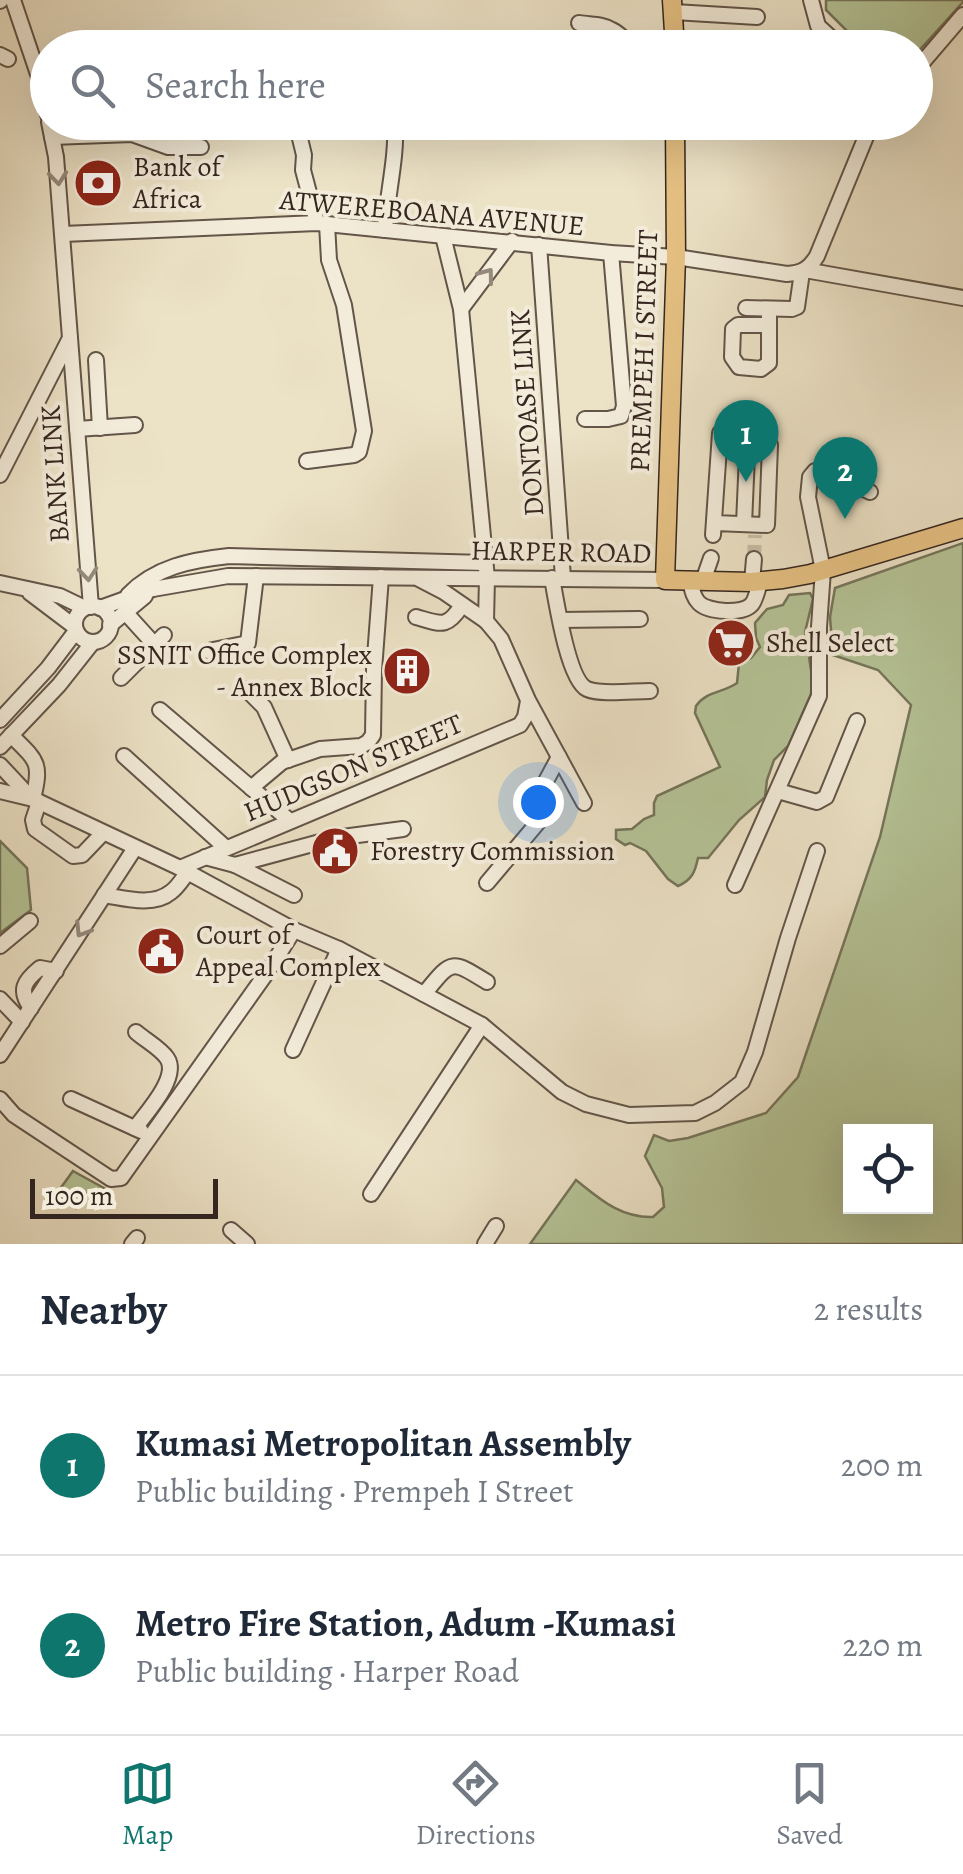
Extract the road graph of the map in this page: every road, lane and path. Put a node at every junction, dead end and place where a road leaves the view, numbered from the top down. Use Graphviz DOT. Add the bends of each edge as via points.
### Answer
graph roads {
  1 [pos="12,0"];
  2 [pos="812,0"];
  3 [pos="673,6"];
  4 [pos="963,15"];
  5 [pos="757,18"];
  6 [pos="579,23"];
  7 [pos="613,30"];
  8 [pos="822,30"];
  9 [pos="933,50"];
  10 [pos="30,51"];
  11 [pos="52,140"];
  12 [pos="149,140"];
  13 [pos="300,140"];
  14 [pos="396,140"];
  15 [pos="675,140"];
  16 [pos="865,140"];
  17 [pos="201,147"];
  18 [pos="322,223"];
  19 [pos="385,230"];
  20 [pos="64,234"];
  21 [pos="443,236"];
  22 [pos="512,241"];
  23 [pos="539,245"];
  24 [pos="612,253"];
  25 [pos="676,258"];
  26 [pos="804,271"];
  27 [pos="961,293"];
  28 [pos="746,308"];
  29 [pos="460,309"];
  30 [pos="769,309"];
  31 [pos="769,326"];
  32 [pos="70,338"];
  33 [pos="96,360"];
  34 [pos="585,418"];
  35 [pos="135,425"];
  36 [pos="78,428"];
  37 [pos="100,428"];
  38 [pos="720,446"];
  39 [pos="308,461"];
  40 [pos="0,474"];
  41 [pos="870,492"];
  42 [pos="751,528"];
  43 [pos="963,528"];
  44 [pos="711,558"];
  45 [pos="754,559"];
  46 [pos="822,570"];
  47 [pos="486,571"];
  48 [pos="256,576"];
  49 [pos="381,577"];
  50 [pos="417,578"];
  51 [pos="558,578"];
  52 [pos="665,580"];
  53 [pos="697,581"];
  54 [pos="0,582"];
  55 [pos="756,582"];
  56 [pos="26,590"];
  57 [pos="462,605"];
  58 [pos="125,606"];
  59 [pos="92,608"];
  60 [pos="416,617"];
  61 [pos="640,619"];
  62 [pos="560,620"];
  63 [pos="486,621"];
  64 [pos="110,625"];
  65 [pos="76,629"];
  66 [pos="93,642"];
  67 [pos="208,651"];
  68 [pos="121,678"];
  69 [pos="246,689"];
  70 [pos="650,691"];
  71 [pos="528,700"];
  72 [pos="160,710"];
  73 [pos="0,720"];
  74 [pos="857,721"];
  75 [pos="5,741"];
  76 [pos="124,756"];
  77 [pos="559,756"];
  78 [pos="288,760"];
  79 [pos="0,765"];
  80 [pos="251,788"];
  81 [pos="0,791"];
  82 [pos="778,791"];
  83 [pos="34,800"];
  84 [pos="584,804"];
  85 [pos="290,821"];
  86 [pos="403,829"];
  87 [pos="104,833"];
  88 [pos="135,848"];
  89 [pos="226,848"];
  90 [pos="817,851"];
  91 [pos="204,857"];
  92 [pos="234,865"];
  93 [pos="184,870"];
  94 [pos="487,883"];
  95 [pos="735,884"];
  96 [pos="104,894"];
  97 [pos="294,895"];
  98 [pos="30,921"];
  99 [pos="294,930"];
  100 [pos="0,946"];
  101 [pos="339,949"];
  102 [pos="487,982"];
  103 [pos="424,994"];
  104 [pos="0,999"];
  105 [pos="22,1022"];
  106 [pos="482,1025"];
  107 [pos="136,1032"];
  108 [pos="293,1050"];
  109 [pos="0,1055"];
  110 [pos="0,1099"];
  111 [pos="71,1099"];
  112 [pos="135,1128"];
  113 [pos="151,1135"];
  114 [pos="371,1194"];
  115 [pos="496,1226"];
  116 [pos="231,1230"];
  117 [pos="247,1244"];
  118 [pos="485,1244"];
  1 -- 10 [label="street"];
  2 -- 8 [label="street"];
  3 -- 5 [label="street"];
  4 -- 9 [label="street"];
  6 -- 7 [label="street"];
  11 -- 20 [label="street, BANK LINK, one-way"];
  12 -- 17 [label="street"];
  13 -- 18 [label="street" via="303,170"];
  14 -- 19 [label="street"];
  15 -- 25 [label="main road, PREMPEH I STREET"];
  16 -- 26 [label="street" via="817,256"];
  18 -- 19 [label="street, ATWEREBOANA AVENUE"];
  18 -- 20 [label="street, ATWEREBOANA AVENUE"];
  18 -- 39 [label="street" via="344,305 364,431 354,456"];
  19 -- 21 [label="street, ATWEREBOANA AVENUE"];
  20 -- 32 [label="street, BANK LINK"];
  21 -- 22 [label="street, ATWEREBOANA AVENUE"];
  21 -- 29 [label="street"];
  22 -- 23 [label="street, ATWEREBOANA AVENUE"];
  29 -- 22 [label="street, one-way"];
  23 -- 24 [label="street, ATWEREBOANA AVENUE"];
  23 -- 51 [label="street, DONTOASE LINK"];
  24 -- 25 [label="street, ATWEREBOANA AVENUE"];
  24 -- 34 [label="street" via="624,406 621,416"];
  25 -- 26 [label="street, ATWEREBOANA AVENUE"];
  25 -- 52 [label="main road, PREMPEH I STREET"];
  26 -- 27 [label="street, ATWEREBOANA AVENUE"];
  26 -- 30 [label="street" via="797,307"];
  28 -- 30 [label="street"];
  29 -- 47 [label="street"];
  30 -- 31 [label="street"];
  32 -- 36 [label="street, BANK LINK"];
  32 -- 40 [label="street"];
  33 -- 37 [label="street"];
  35 -- 37 [label="street"];
  36 -- 37 [label="street"];
  36 -- 59 [label="street, BANK LINK, one-way"];
  38 -- 42 [label="street" via="747,455"];
  38 -- 42 [label="street" via="714,529"];
  38 -- 42 [label="street" via="720,433 770,444 767,525"];
  41 -- 46 [label="street" via="824,468 810,477"];
  43 -- 46 [label="main road, HARPER ROAD"];
  44 -- 53 [label="street"];
  45 -- 55 [label="street"];
  46 -- 55 [label="main road, HARPER ROAD"];
  46 -- 82 [label="street" via="819,696"];
  47 -- 50 [label="street, HARPER ROAD"];
  47 -- 51 [label="street, HARPER ROAD"];
  47 -- 58 [label="street" via="229,556 158,572 141,581"];
  47 -- 63 [label="street"];
  48 -- 49 [label="street, HARPER ROAD"];
  48 -- 58 [label="street, HARPER ROAD" via="153,589"];
  48 -- 67 [label="street" via="248,643"];
  49 -- 50 [label="street, HARPER ROAD"];
  49 -- 78 [label="street" via="373,735 361,746"];
  50 -- 57 [label="street"];
  51 -- 52 [label="street, HARPER ROAD"];
  51 -- 62 [label="street, DONTOASE LINK"];
  52 -- 53 [label="main road, HARPER ROAD"];
  53 -- 55 [label="main road, HARPER ROAD"];
  53 -- 55 [label="street" via="701,606 739,610 753,604"];
  54 -- 56 [label="street"];
  56 -- 59 [label="street"];
  56 -- 65 [label="street"];
  57 -- 60 [label="street" via="446,622"];
  57 -- 63 [label="street"];
  58 -- 59 [label="street, HARPER ROAD"];
  58 -- 64 [label="street, HARPER ROAD"];
  58 -- 68 [label="street" via="159,639"];
  59 -- 64 [label="street" via="106,612"];
  59 -- 65 [label="street" via="79,613"];
  61 -- 62 [label="street"];
  62 -- 70 [label="street, DONTOASE LINK" via="578,684 590,692"];
  63 -- 71 [label="street"];
  64 -- 66 [label="street"];
  65 -- 66 [label="street"];
  65 -- 73 [label="street"];
  66 -- 75 [label="street"];
  69 -- 78 [label="street" via="264,708"];
  71 -- 77 [label="street"];
  71 -- 85 [label="street, HUDGSON STREET" via="520,725"];
  72 -- 80 [label="street"];
  74 -- 82 [label="street" via="826,798 817,802"];
  75 -- 83 [label="street" via="33,757"];
  76 -- 89 [label="street"];
  77 -- 84 [label="street"];
  77 -- 94 [label="street" via="540,820"];
  78 -- 80 [label="street"];
  79 -- 83 [label="street"];
  80 -- 85 [label="street"];
  81 -- 83 [label="street"];
  82 -- 95 [label="street"];
  83 -- 87 [label="street"];
  83 -- 87 [label="street" via="35,829 73,856"];
  85 -- 89 [label="street, HUDGSON STREET"];
  86 -- 92 [label="street" via="335,838"];
  87 -- 88 [label="street"];
  88 -- 93 [label="street"];
  88 -- 96 [label="street"];
  89 -- 91 [label="street, HUDGSON STREET"];
  90 -- 106 [label="street" via="755,1052 742,1082 716,1103 694,1113 629,1115 586,1104"];
  91 -- 92 [label="street"];
  91 -- 93 [label="street, HUDGSON STREET"];
  92 -- 97 [label="street"];
  93 -- 96 [label="street, HUDGSON STREET" via="171,893 158,898"];
  93 -- 99 [label="street"];
  96 -- 105 [label="street, one-way"];
  98 -- 100 [label="street"];
  99 -- 101 [label="street"];
  99 -- 113 [label="street"];
  101 -- 103 [label="street"];
  101 -- 108 [label="street"];
  102 -- 103 [label="street" via="452,965"];
  103 -- 106 [label="street"];
  104 -- 105 [label="street"];
  105 -- 109 [label="street"];
  106 -- 114 [label="street"];
  107 -- 112 [label="street" via="168,1059 170,1076"];
  110 -- 113 [label="street" via="112,1179 121,1178"];
  111 -- 112 [label="street"];
  112 -- 113 [label="street"];
  115 -- 118 [label="street"];
  116 -- 117 [label="street"];
}
